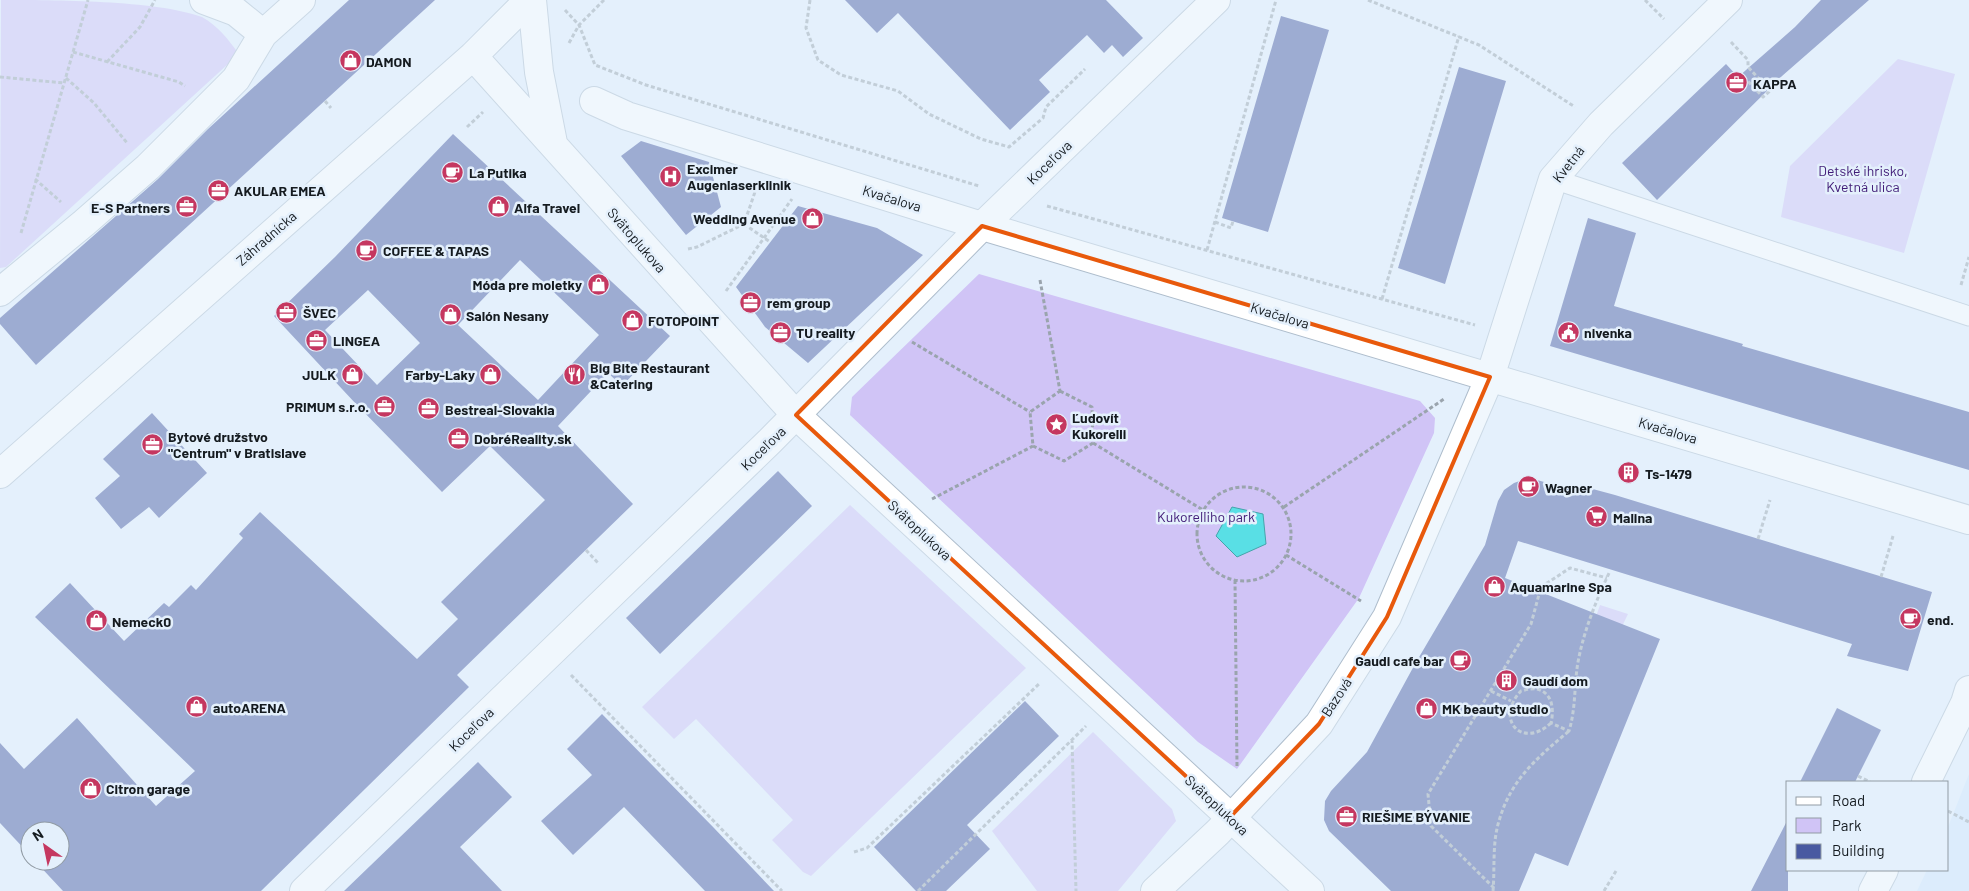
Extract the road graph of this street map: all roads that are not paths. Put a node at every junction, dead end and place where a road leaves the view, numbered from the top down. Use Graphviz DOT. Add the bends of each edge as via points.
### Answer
graph roads {
  1 [pos="204,0"];
  2 [pos="301,0"];
  3 [pos="531,0"];
  4 [pos="1216,0"];
  5 [pos="1728,0"];
  6 [pos="263,34"];
  7 [pos="473,56"];
  8 [pos="594,101"];
  9 [pos="553,145"];
  10 [pos="1553,179"];
  11 [pos="982,226"];
  12 [pos="0,292"];
  13 [pos="1969,316"];
  14 [pos="1490,377"];
  15 [pos="796,415"];
  16 [pos="3,464"];
  17 [pos="1969,520"];
  18 [pos="1969,690"];
  19 [pos="1926,781"];
  20 [pos="1230,817"];
  21 [pos="1883,871"];
  22 [pos="304,891"];
  23 [pos="1155,891"];
  24 [pos="1310,891"];
  25 [pos="1873,891"];
  1 -- 6 [label="street" via="236,12"];
  2 -- 6 [label="street"];
  3 -- 7 [label="street, Záhradnícka"];
  3 -- 9 [label="street" via="539,72"];
  4 -- 11 [label="street, Koceľova"];
  5 -- 10 [label="street, Kvetná" via="1601,124"];
  6 -- 12 [label="street" via="236,79 212,105 148,167"];
  7 -- 9 [label="street, Svätoplukova"];
  7 -- 16 [label="street, Záhradnícka"];
  8 -- 11 [label="street, Kvačalova" via="627,116"];
  9 -- 15 [label="street, Svätoplukova"];
  10 -- 13 [label="lane"];
  10 -- 14 [label="street, Kvetná"];
  11 -- 14 [label="street, Kvačalova"];
  11 -- 15 [label="street, Koceľova"];
  14 -- 17 [label="street, Kvačalova"];
  14 -- 20 [label="street, Bazová" via="1386,617 1318,724"];
  15 -- 20 [label="street, Svätoplukova"];
  15 -- 22 [label="street, Koceľova"];
  18 -- 19 [label="street"];
  20 -- 23 [label="street, Bazová"];
  20 -- 24 [label="street, Svätoplukova"];
  21 -- 25 [label="street"];
}
